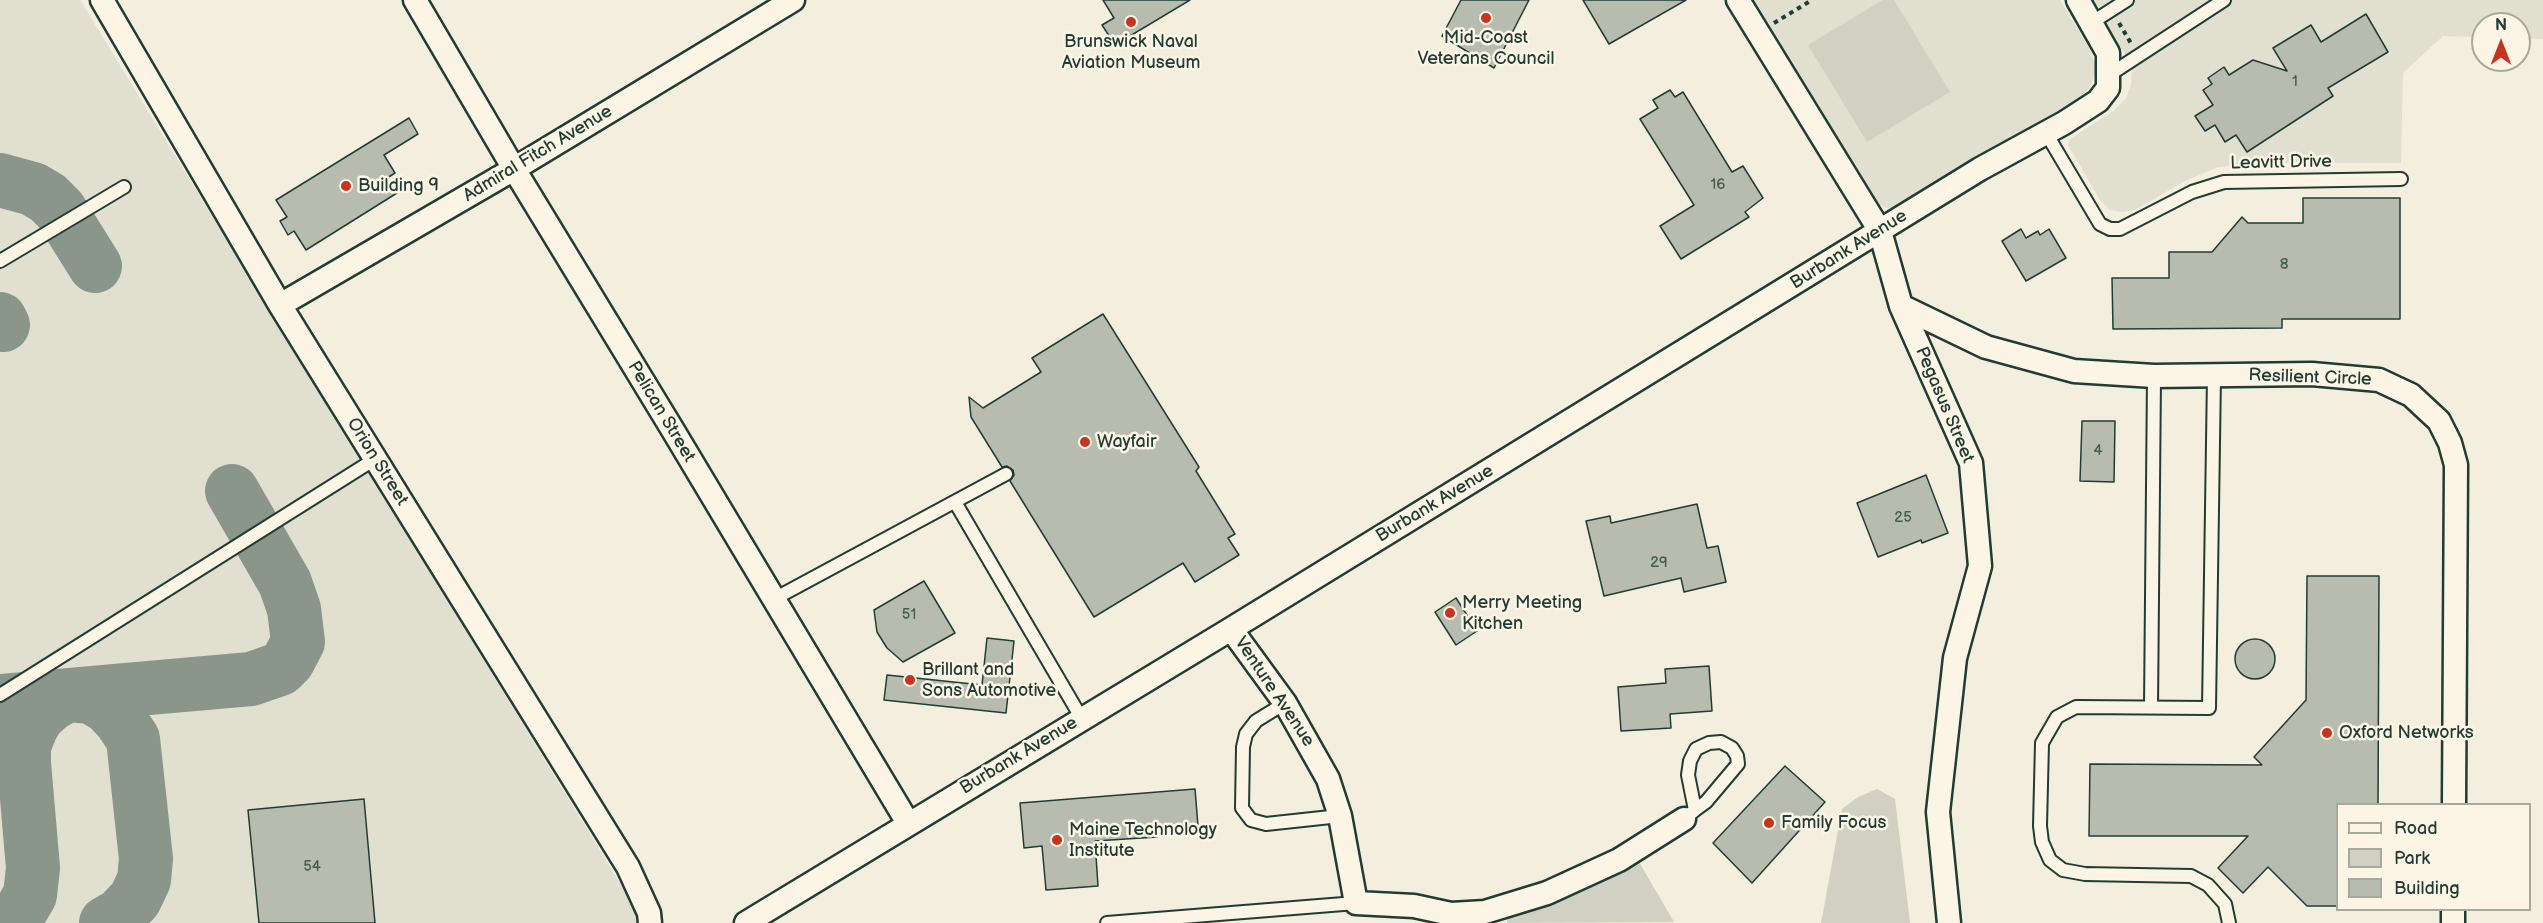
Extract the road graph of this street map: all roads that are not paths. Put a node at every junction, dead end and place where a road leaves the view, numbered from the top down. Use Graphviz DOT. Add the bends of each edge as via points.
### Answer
graph roads {
  1 [pos="102,0"];
  2 [pos="415,0"];
  3 [pos="793,0"];
  4 [pos="1738,0"];
  5 [pos="2078,0"];
  6 [pos="2127,0"];
  7 [pos="2224,0"];
  8 [pos="2091,23"];
  9 [pos="2109,75"];
  10 [pos="2046,133"];
  11 [pos="514,169"];
  12 [pos="2400,179"];
  13 [pos="124,187"];
  14 [pos="1880,231"];
  15 [pos="0,261"];
  16 [pos="280,305"];
  17 [pos="1901,306"];
  18 [pos="2154,376"];
  19 [pos="2214,376"];
  20 [pos="375,459"];
  21 [pos="1006,474"];
  22 [pos="955,502"];
  23 [pos="774,599"];
  24 [pos="1231,629"];
  25 [pos="0,695"];
  26 [pos="1285,703"];
  27 [pos="2151,707"];
  28 [pos="1082,719"];
  29 [pos="2454,803"];
  30 [pos="1689,815"];
  31 [pos="1341,816"];
  32 [pos="908,823"];
  33 [pos="1356,903"];
  34 [pos="651,923"];
  35 [pos="746,923"];
  36 [pos="1107,923"];
  37 [pos="1949,923"];
  38 [pos="2229,923"];
  1 -- 16 [label="street, Orion Street"];
  2 -- 11 [label="street, Pelican Street"];
  3 -- 11 [label="street, Admiral Fitch Avenue"];
  4 -- 14 [label="street, Pegasus Street"];
  5 -- 8 [label="street"];
  6 -- 8 [label="lane"];
  7 -- 9 [label="lane"];
  8 -- 9 [label="street" via="2108,52"];
  9 -- 10 [label="street, Burbank Avenue" via="2108,88 2098,101"];
  10 -- 12 [label="lane, Leavitt Drive" via="2100,224 2110,229 2120,229 2192,192 2224,182"];
  10 -- 14 [label="street, Burbank Avenue"];
  11 -- 16 [label="street, Admiral Fitch Avenue"];
  11 -- 23 [label="street, Pelican Street"];
  13 -- 15 [label="lane"];
  14 -- 17 [label="street, Pegasus Street"];
  14 -- 24 [label="street, Burbank Avenue"];
  16 -- 20 [label="street, Orion Street"];
  17 -- 18 [label="street, Resilient Circle" via="1986,346 2074,371"];
  17 -- 37 [label="street, Pegasus Street" via="1971,463 1980,566 1954,658 1938,812"];
  18 -- 19 [label="street, Resilient Circle"];
  18 -- 27 [label="lane"];
  19 -- 27 [label="lane" via="2209,708"];
  19 -- 29 [label="street, Resilient Circle" via="2312,374 2379,380 2411,395 2439,421 2456,465"];
  20 -- 25 [label="lane"];
  20 -- 34 [label="street, Orion Street" via="628,867"];
  21 -- 22 [label="lane"];
  22 -- 23 [label="lane"];
  22 -- 28 [label="lane"];
  23 -- 32 [label="street, Pelican Street"];
  24 -- 26 [label="street, Venture Avenue"];
  24 -- 28 [label="street, Burbank Avenue"];
  26 -- 31 [label="street, Venture Avenue" via="1328,779"];
  26 -- 31 [label="lane" via="1256,721 1246,734 1242,808 1251,820 1266,824"];
  27 -- 38 [label="lane" via="2076,707 2057,717 2042,743 2042,842 2050,860 2063,870 2191,876 2208,885 2225,904"];
  28 -- 32 [label="street, Burbank Avenue"];
  30 -- 30 [label="lane" via="1706,802 1738,764 1732,748 1721,742 1696,749 1690,761"];
  30 -- 33 [label="street" via="1619,860 1547,893 1485,912 1451,914 1414,906"];
  31 -- 33 [label="street, Venture Avenue"];
  32 -- 35 [label="street, Burbank Avenue"];
  33 -- 36 [label="lane"];
}
